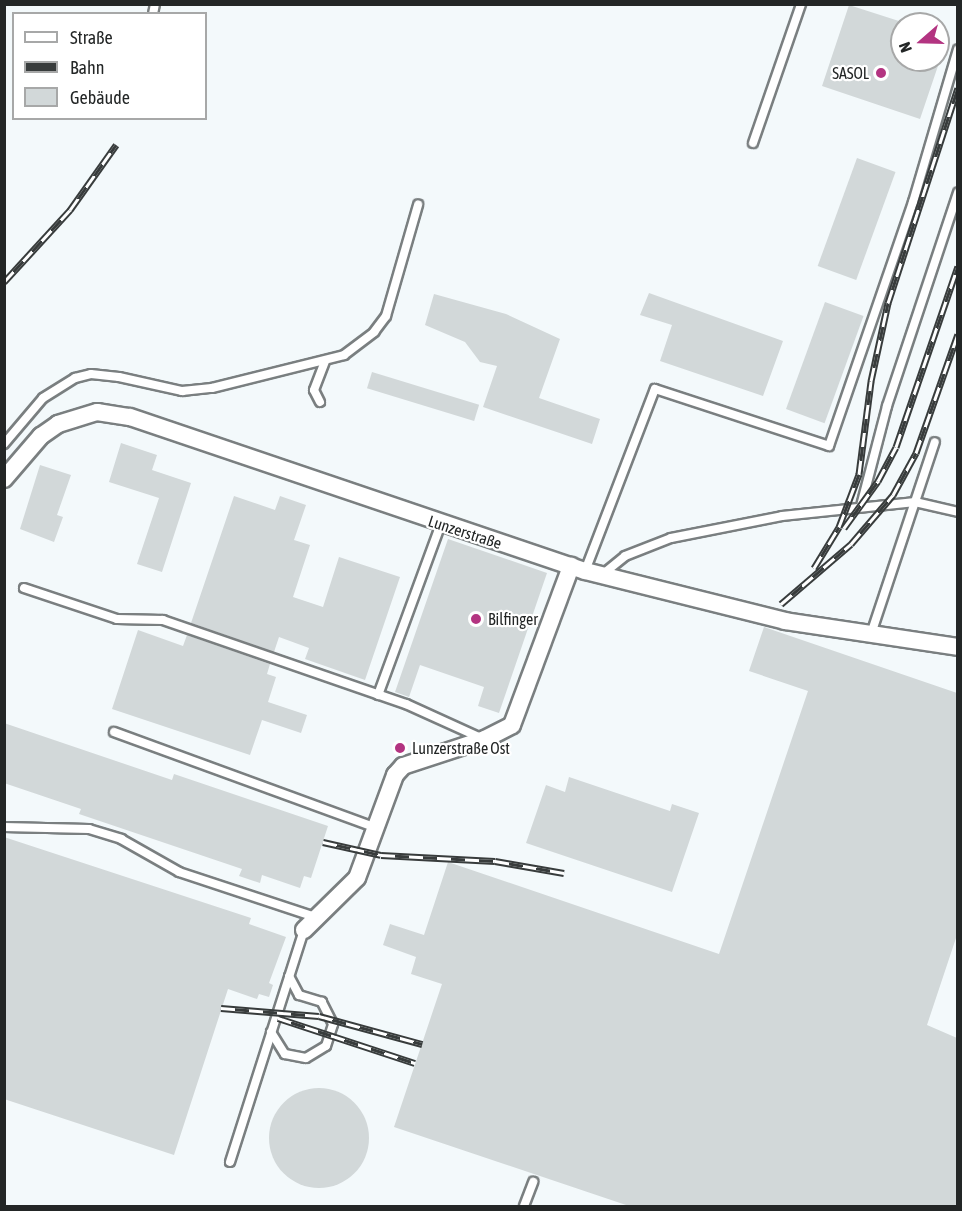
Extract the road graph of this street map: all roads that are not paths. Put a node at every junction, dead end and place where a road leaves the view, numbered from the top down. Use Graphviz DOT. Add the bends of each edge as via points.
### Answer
graph roads {
  1 [pos="801,4"];
  2 [pos="957,49"];
  3 [pos="753,143"];
  4 [pos="957,194"];
  5 [pos="418,205"];
  6 [pos="325,362"];
  7 [pos="320,402"];
  8 [pos="935,442"];
  9 [pos="4,444"];
  10 [pos="4,479"];
  11 [pos="915,502"];
  12 [pos="861,506"];
  13 [pos="957,512"];
  14 [pos="441,524"];
  15 [pos="578,569"];
  16 [pos="602,575"];
  17 [pos="24,588"];
  18 [pos="870,635"];
  19 [pos="957,646"];
  20 [pos="378,695"];
  21 [pos="114,732"];
  22 [pos="485,739"];
  23 [pos="4,827"];
  24 [pos="377,829"];
  25 [pos="310,924"];
  26 [pos="289,975"];
  27 [pos="271,1032"];
  28 [pos="230,1162"];
  29 [pos="533,1182"];
  30 [pos="524,1206"];
  1 -- 3 [label="lane"];
  2 -- 15 [label="lane" via="913,202 829,446 655,389"];
  4 -- 12 [label="lane" via="887,406"];
  5 -- 6 [label="lane" via="386,316 360,345"];
  6 -- 7 [label="lane" via="314,390"];
  6 -- 9 [label="lane" via="212,388 182,391 119,377 91,374 75,378 43,398"];
  8 -- 11 [label="lane"];
  10 -- 14 [label="street, Lunzerstraße" via="41,436 58,424 97,412 130,417"];
  11 -- 12 [label="lane"];
  11 -- 13 [label="lane"];
  11 -- 18 [label="lane"];
  12 -- 16 [label="lane" via="782,516 671,538 625,556"];
  14 -- 15 [label="street, Lunzerstraße"];
  14 -- 20 [label="lane"];
  15 -- 16 [label="street, Lunzerstraße"];
  15 -- 22 [label="street" via="512,725"];
  16 -- 18 [label="street, Lunzerstraße" via="742,612"];
  17 -- 20 [label="lane" via="117,619 163,620"];
  18 -- 19 [label="street, Lunzerstraße"];
  20 -- 22 [label="lane"];
  21 -- 24 [label="lane"];
  22 -- 24 [label="street" via="403,766 395,775"];
  23 -- 25 [label="lane" via="89,829 121,839 179,872"];
  24 -- 25 [label="street" via="357,878"];
  25 -- 26 [label="lane"];
  26 -- 27 [label="lane"];
  26 -- 27 [label="lane" via="298,995 322,1002 333,1024 326,1046 306,1058 285,1054"];
  27 -- 28 [label="lane"];
  29 -- 30 [label="lane"];
}
